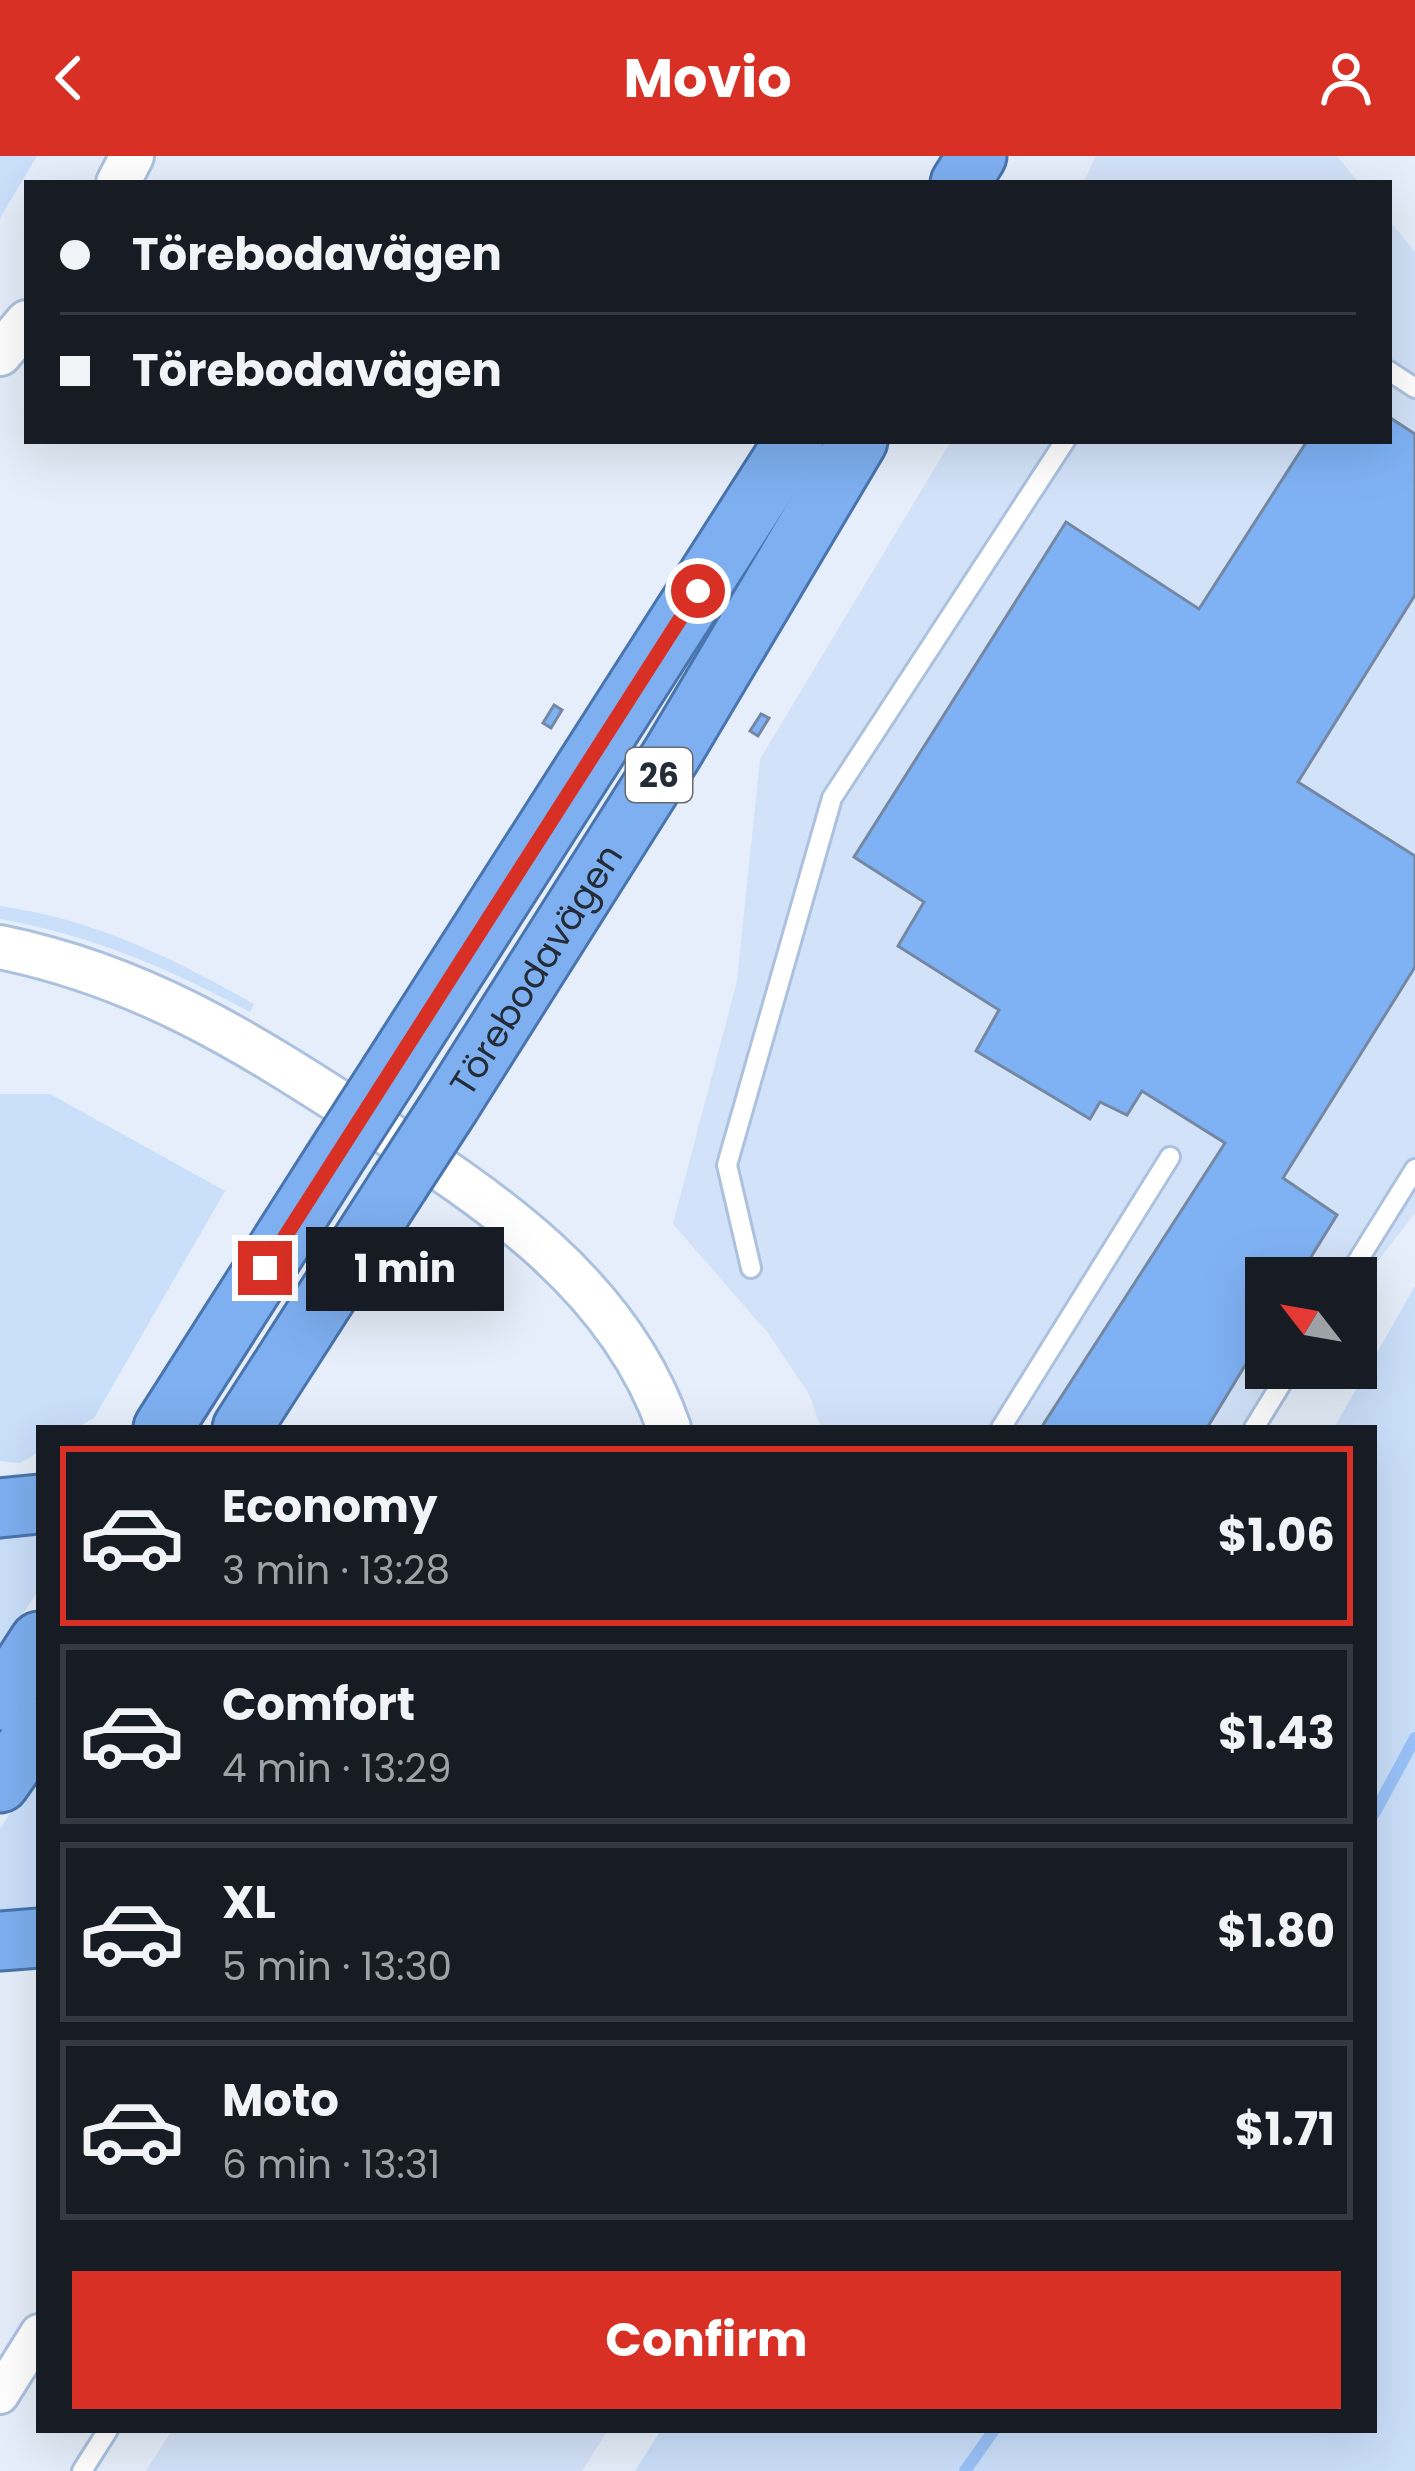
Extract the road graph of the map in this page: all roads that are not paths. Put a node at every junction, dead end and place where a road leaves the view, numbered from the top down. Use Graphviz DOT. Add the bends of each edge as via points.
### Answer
graph roads {
  1 [pos="24,326"];
  2 [pos="0,354"];
  3 [pos="792,444"];
  4 [pos="856,444"];
  5 [pos="1063,444"];
  6 [pos="0,947"];
  7 [pos="1170,1157"];
  8 [pos="1415,1168"];
  9 [pos="1360,1257"];
  10 [pos="751,1268"];
  11 [pos="1278,1389"];
  12 [pos="165,1425"];
  13 [pos="244,1425"];
  14 [pos="668,1425"];
  15 [pos="1003,1425"];
  16 [pos="1256,1425"];
  17 [pos="36,1504"];
  18 [pos="0,1508"];
  19 [pos="36,1646"];
  20 [pos="0,1701"];
  21 [pos="36,1731"];
  22 [pos="0,1783"];
  23 [pos="36,1937"];
  24 [pos="0,1941"];
  25 [pos="36,2338"];
  26 [pos="0,2396"];
  27 [pos="106,2433"];
  28 [pos="82,2471"];
  1 -- 2 [label="street"];
  3 -- 12 [label="highway, Törebodavägen / 26, bridge"];
  4 -- 13 [label="highway, Törebodavägen / 26, bridge" via="672,754"];
  5 -- 10 [label="lane" via="832,798 727,1165"];
  6 -- 14 [label="street" via="116,978 216,1024 482,1197 598,1303 637,1357"];
  7 -- 15 [label="lane"];
  8 -- 9 [label="lane"];
  11 -- 16 [label="lane"];
  17 -- 18 [label="highway"];
  19 -- 20 [label="highway"];
  21 -- 22 [label="highway"];
  23 -- 24 [label="highway"];
  25 -- 26 [label="street"];
  27 -- 28 [label="lane"];
}
